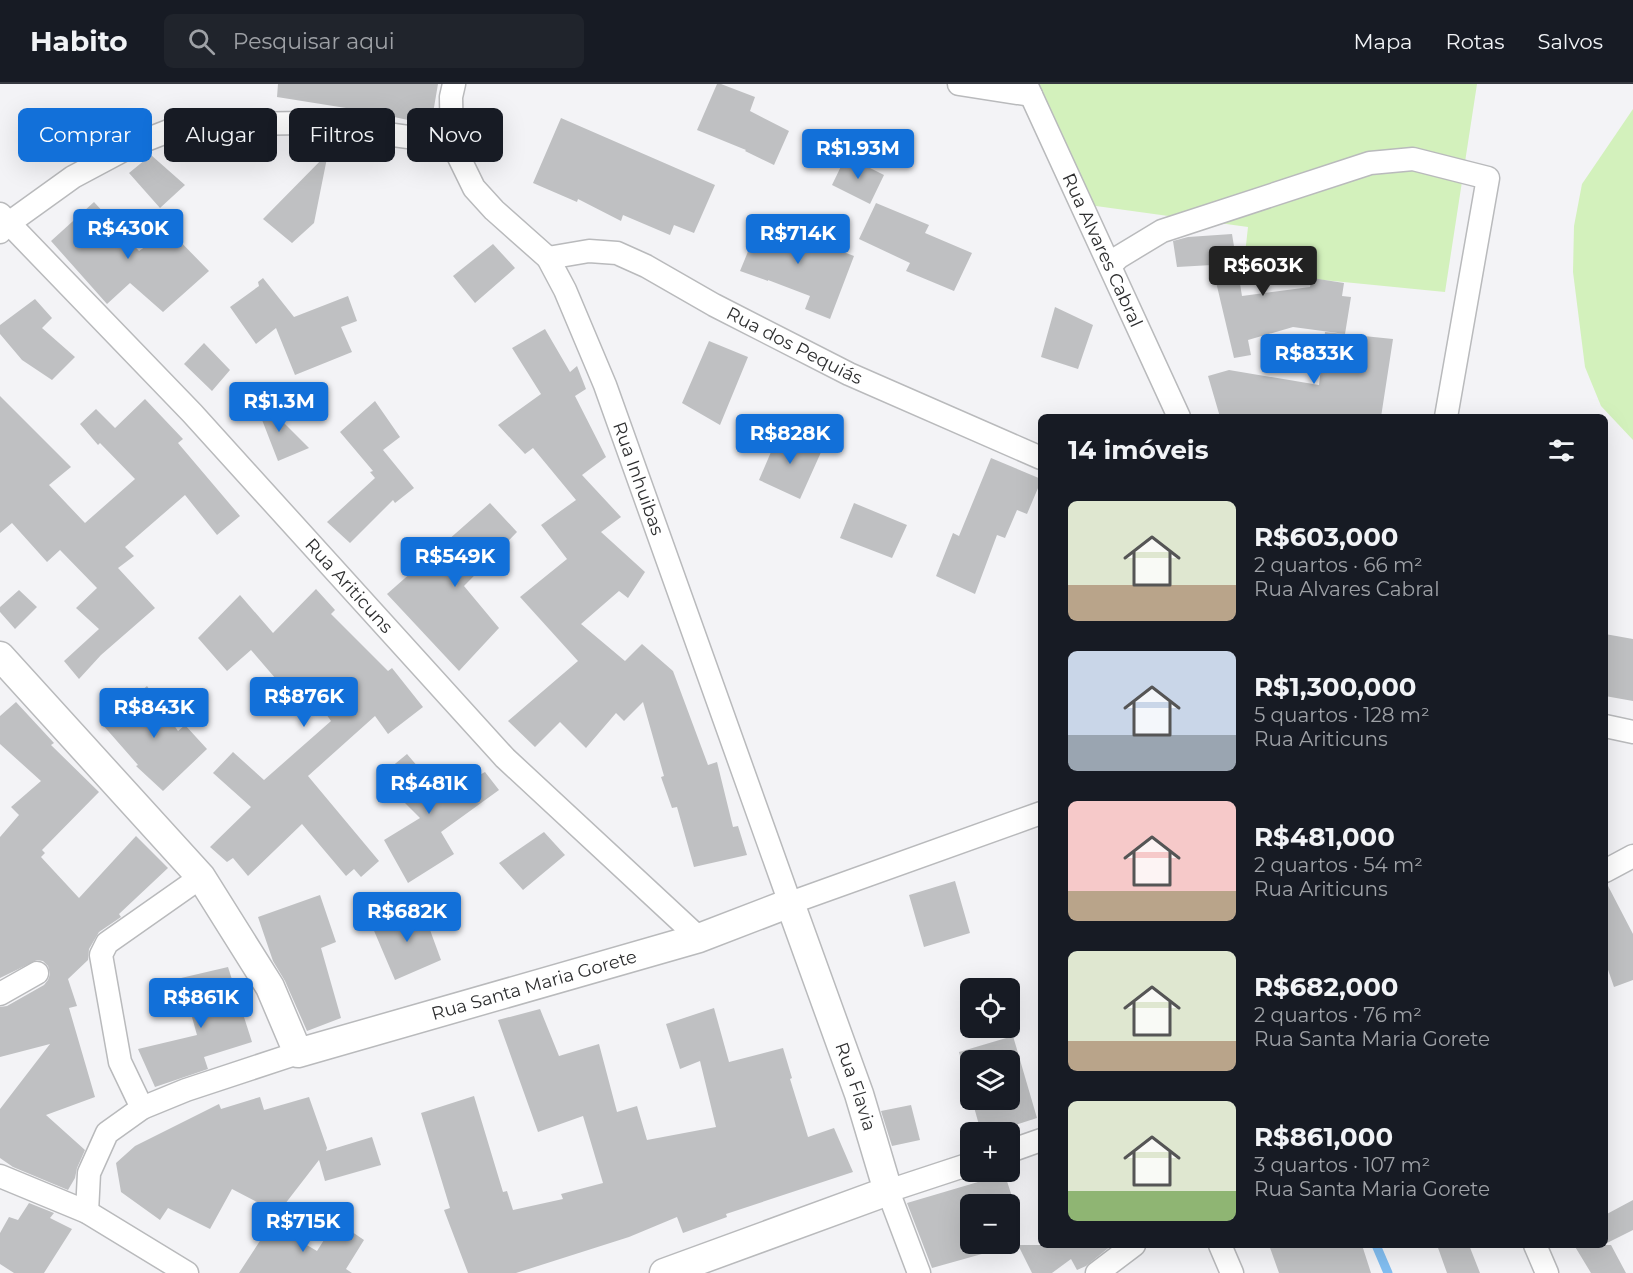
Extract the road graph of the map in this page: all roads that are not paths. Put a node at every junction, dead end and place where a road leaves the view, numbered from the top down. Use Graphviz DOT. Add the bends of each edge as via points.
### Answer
graph roads {
  1 [pos="454,84"];
  2 [pos="959,84"];
  3 [pos="1028,90"];
  4 [pos="451,108"];
  5 [pos="407,137"];
  6 [pos="461,162"];
  7 [pos="3,223"];
  8 [pos="548,258"];
  9 [pos="1111,265"];
  10 [pos="1178,414"];
  11 [pos="1447,414"];
  12 [pos="1038,457"];
  13 [pos="0,656"];
  14 [pos="1608,727"];
  15 [pos="1633,732"];
  16 [pos="1038,814"];
  17 [pos="1633,856"];
  18 [pos="1608,869"];
  19 [pos="201,877"];
  20 [pos="790,903"];
  21 [pos="699,938"];
  22 [pos="37,973"];
  23 [pos="0,994"];
  24 [pos="298,1053"];
  25 [pos="142,1108"];
  26 [pos="1038,1141"];
  27 [pos="1020,1147"];
  28 [pos="960,1167"];
  29 [pos="0,1176"];
  30 [pos="888,1191"];
  31 [pos="87,1212"];
  32 [pos="1130,1248"];
  33 [pos="1221,1248"];
  34 [pos="1535,1248"];
  35 [pos="187,1273"];
  36 [pos="664,1273"];
  37 [pos="919,1273"];
  38 [pos="1097,1273"];
  39 [pos="1232,1273"];
  40 [pos="1547,1273"];
  1 -- 4 [label="street, Rua Inhuibas"];
  2 -- 3 [label="street"];
  3 -- 9 [label="street, Rua Alvares Cabral"];
  5 -- 7 [label="street, Rua Ariticuns" via="306,123 184,125 133,144"];
  6 -- 8 [label="street, Rua Inhuibas" via="474,188"];
  7 -- 21 [label="street, Rua Ariticuns" via="192,413 505,758"];
  8 -- 12 [label="street, Rua dos Pequiás" via="589,251 617,253 849,374"];
  8 -- 20 [label="street, Rua Inhuibas" via="605,385"];
  9 -- 10 [label="street, Rua Alvares Cabral"];
  9 -- 11 [label="street" via="1162,231 1370,163 1413,159 1488,178"];
  13 -- 19 [label="street"];
  14 -- 15 [label="street"];
  16 -- 20 [label="street, Rua Santa Maria Gorete"];
  17 -- 18 [label="street"];
  19 -- 24 [label="street" via="270,987"];
  19 -- 25 [label="street" via="107,943 101,955 120,1062"];
  20 -- 21 [label="street, Rua Santa Maria Gorete"];
  20 -- 30 [label="street, Rua Flavia" via="859,1094"];
  21 -- 24 [label="street, Rua Santa Maria Gorete"];
  22 -- 23 [label="street"];
  24 -- 25 [label="street, Rua Santa Maria Gorete"];
  25 -- 31 [label="street, Rua Santa Maria Gorete" via="107,1132 89,1173"];
  26 -- 27 [label="street"];
  28 -- 30 [label="street"];
  29 -- 31 [label="street"];
  30 -- 36 [label="street"];
  30 -- 37 [label="street, Rua Flavia"];
  31 -- 35 [label="street"];
  32 -- 38 [label="street"];
  33 -- 39 [label="street"];
  34 -- 40 [label="street"];
}
